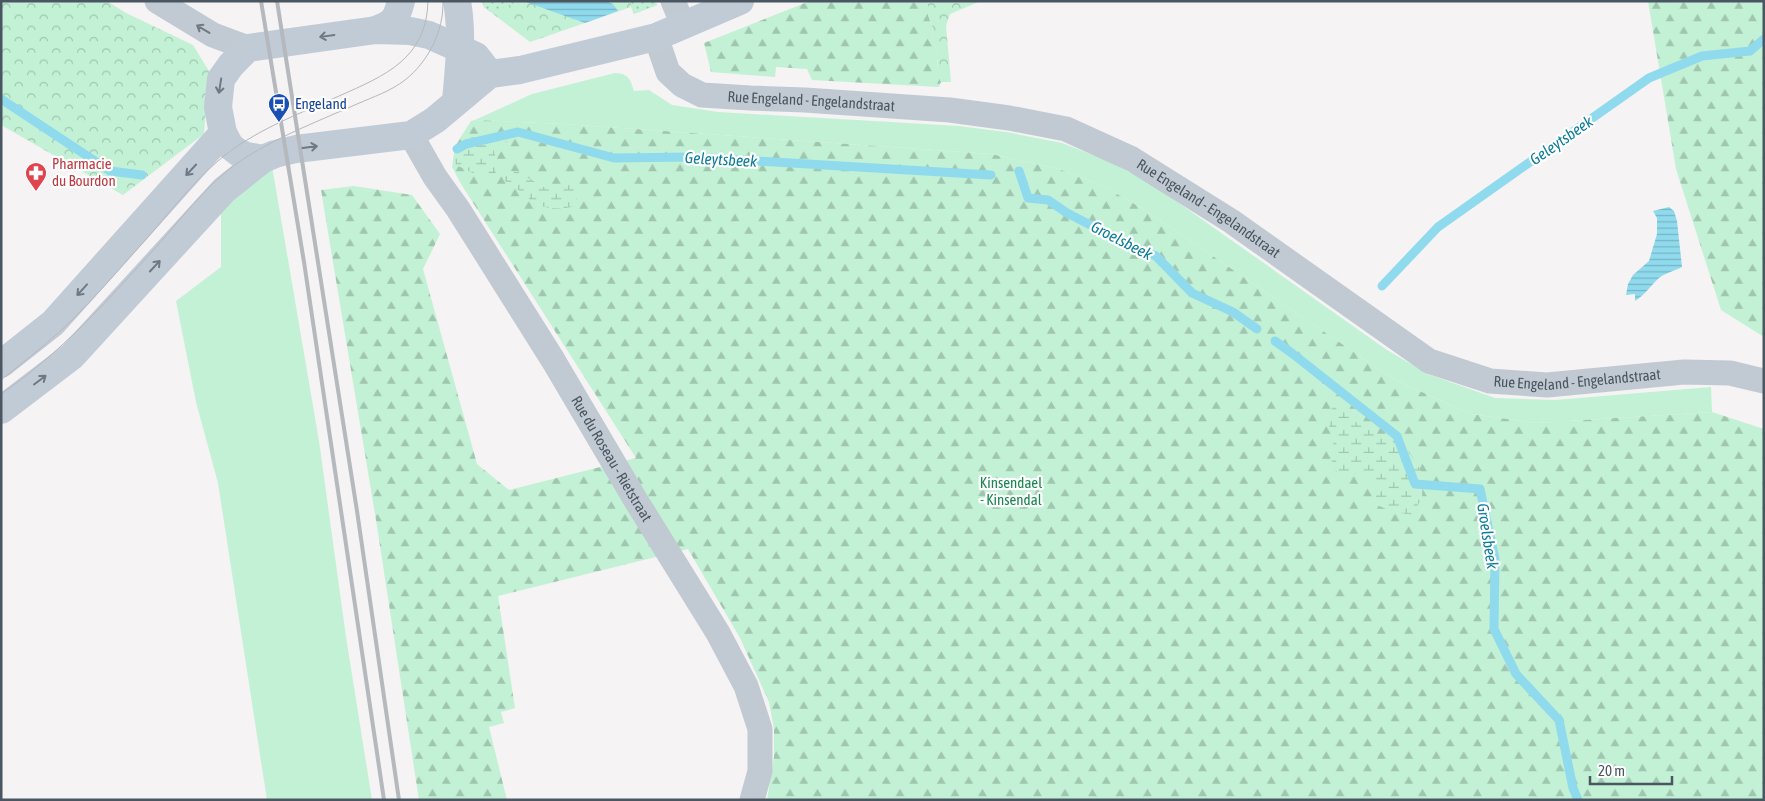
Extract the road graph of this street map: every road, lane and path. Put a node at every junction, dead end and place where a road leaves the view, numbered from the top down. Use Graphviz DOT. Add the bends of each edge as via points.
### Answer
graph roads {
  1 [pos="157,1"];
  2 [pos="401,1"];
  3 [pos="457,1"];
  4 [pos="740,1"];
  5 [pos="678,13"];
  6 [pos="376,30"];
  7 [pos="656,37"];
  8 [pos="248,48"];
  9 [pos="461,50"];
  10 [pos="490,74"];
  11 [pos="456,101"];
  12 [pos="223,134"];
  13 [pos="411,135"];
  14 [pos="263,158"];
  15 [pos="1,364"];
  16 [pos="1764,381"];
  17 [pos="1,410"];
  18 [pos="752,800"];
  8 -- 1 [label="street, one-way" via="213,35"];
  2 -- 6 [label="main road" via="392,23"];
  3 -- 9 [label="main road"];
  4 -- 5 [label="main road"];
  5 -- 7 [label="main road"];
  6 -- 8 [label="main road, one-way"];
  6 -- 9 [label="main road" via="422,33"];
  7 -- 10 [label="main road" via="520,70"];
  7 -- 16 [label="street, Rue Engeland - Engelandstraat" via="668,72 682,85 702,95 950,110 1066,129 1132,159 1231,221 1429,361 1490,380 1547,385 1684,372 1730,373"];
  8 -- 12 [label="main road, one-way" via="221,79 218,107"];
  9 -- 10 [label="main road" via="476,56"];
  9 -- 11 [label="main road"];
  10 -- 11 [label="main road"];
  11 -- 13 [label="main road"];
  12 -- 14 [label="main road" via="239,153"];
  12 -- 15 [label="main road, one-way" via="52,323"];
  14 -- 13 [label="main road, one-way" via="296,149"];
  13 -- 18 [label="street, Rue du Roseau - Rietstraat" via="554,360 718,633 746,686 760,729 760,771"];
  17 -- 14 [label="main road, one-way" via="72,356 224,190"];
}
